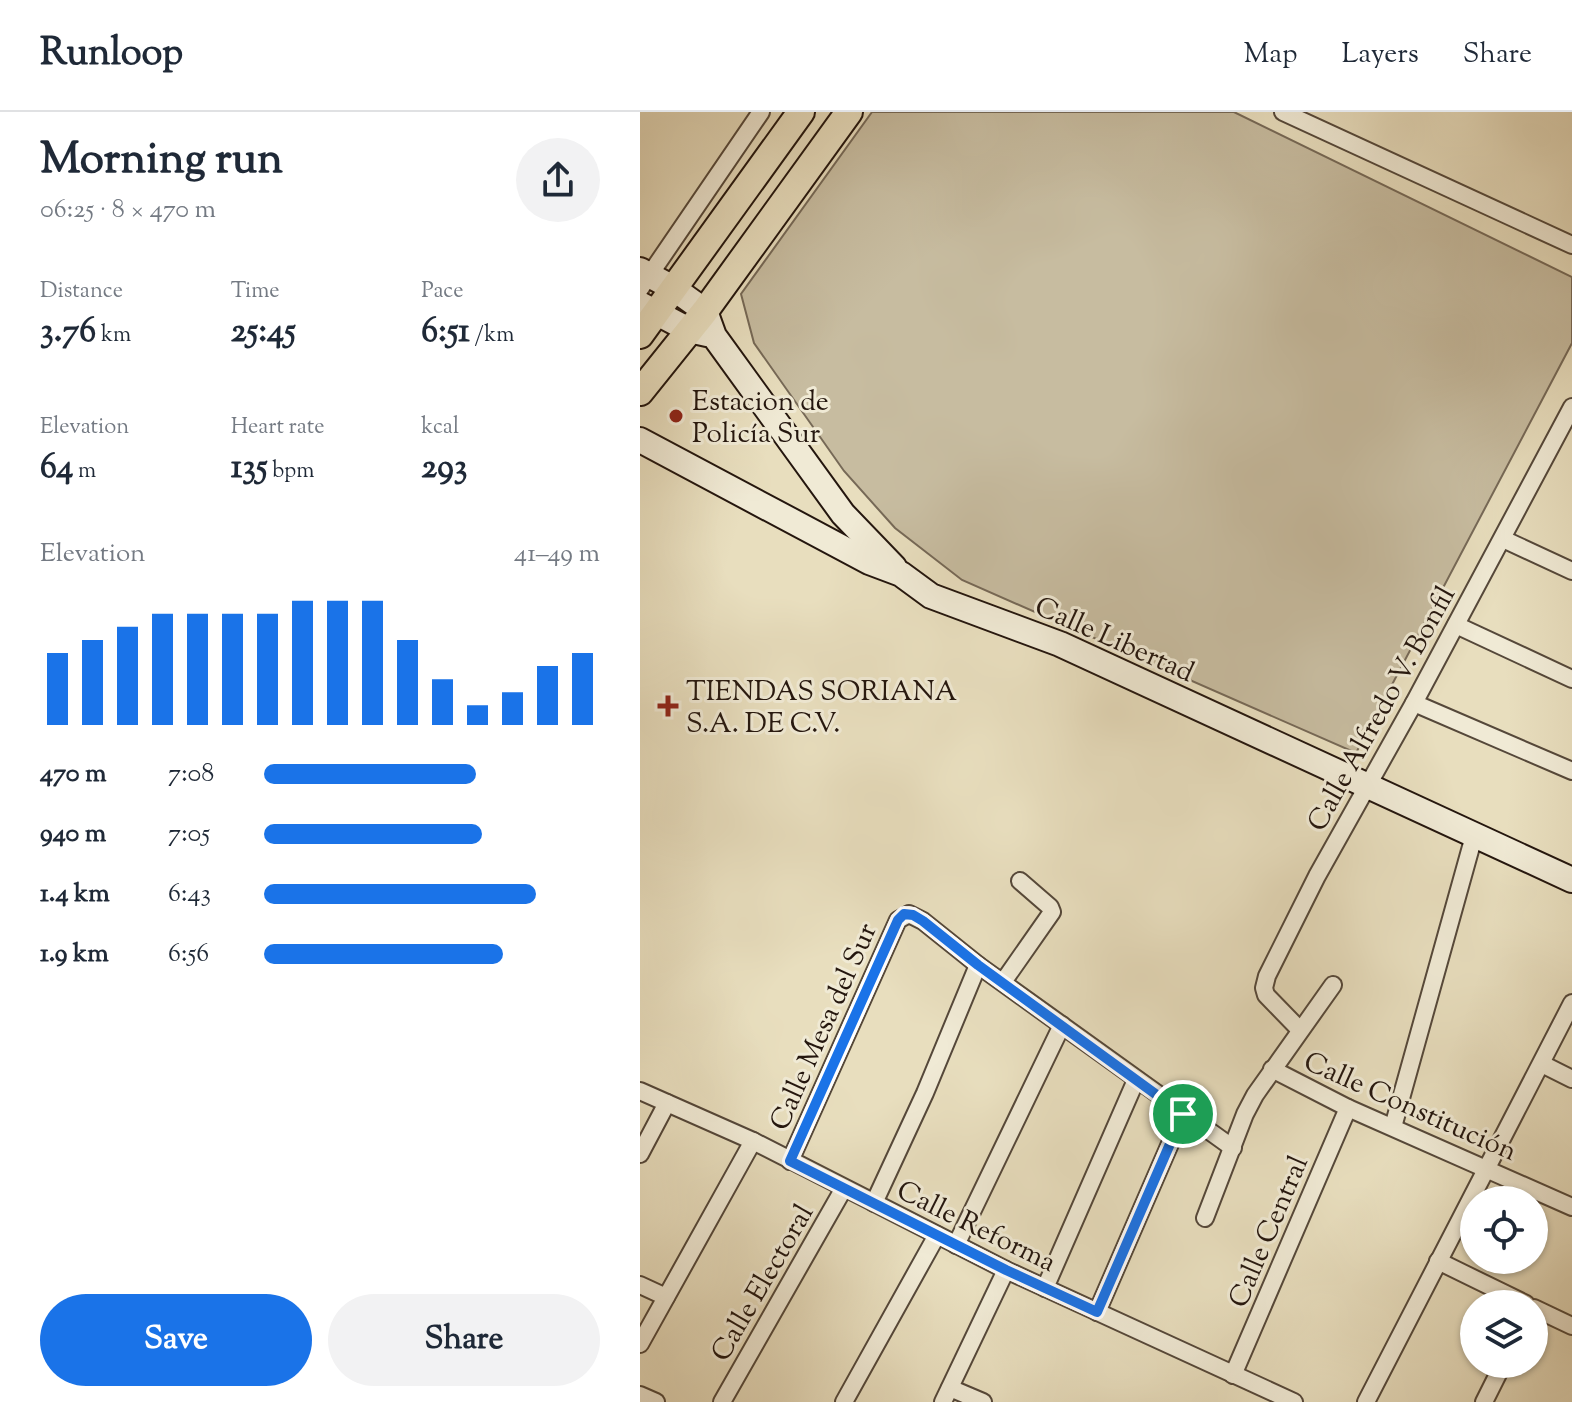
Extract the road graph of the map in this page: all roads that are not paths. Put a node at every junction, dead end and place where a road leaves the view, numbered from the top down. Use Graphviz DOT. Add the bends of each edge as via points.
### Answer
graph roads {
  1 [pos="761,112"];
  2 [pos="801,112"];
  3 [pos="849,112"];
  4 [pos="1283,112"];
  5 [pos="1572,245"];
  6 [pos="651,281"];
  7 [pos="648,308"];
  8 [pos="703,326"];
  9 [pos="640,335"];
  10 [pos="640,392"];
  11 [pos="1572,407"];
  12 [pos="640,440"];
  13 [pos="1555,441"];
  14 [pos="1572,450"];
  15 [pos="1503,539"];
  16 [pos="1572,571"];
  17 [pos="901,574"];
  18 [pos="1456,625"];
  19 [pos="1572,679"];
  20 [pos="1414,703"];
  21 [pos="1572,771"];
  22 [pos="1366,787"];
  23 [pos="1474,836"];
  24 [pos="1572,880"];
  25 [pos="1020,881"];
  26 [pos="978,965"];
  27 [pos="1003,982"];
  28 [pos="1333,985"];
  29 [pos="1572,1003"];
  30 [pos="1062,1025"];
  31 [pos="1299,1029"];
  32 [pos="1542,1064"];
  33 [pos="1272,1069"];
  34 [pos="1572,1079"];
  35 [pos="1136,1080"];
  36 [pos="640,1091"];
  37 [pos="667,1103"];
  38 [pos="1348,1108"];
  39 [pos="1183,1114"];
  40 [pos="1393,1127"];
  41 [pos="753,1141"];
  42 [pos="1233,1148"];
  43 [pos="640,1154"];
  44 [pos="790,1161"];
  45 [pos="1487,1168"];
  46 [pos="844,1188"];
  47 [pos="874,1203"];
  48 [pos="1572,1207"];
  49 [pos="1205,1218"];
  50 [pos="937,1235"];
  51 [pos="956,1245"];
  52 [pos="1438,1261"];
  53 [pos="1006,1270"];
  54 [pos="640,1285"];
  55 [pos="1045,1288"];
  56 [pos="1497,1290"];
  57 [pos="666,1297"];
  58 [pos="1097,1312"];
  59 [pos="1548,1315"];
  60 [pos="1572,1326"];
  61 [pos="640,1344"];
  62 [pos="1233,1375"];
  63 [pos="1496,1378"];
  64 [pos="640,1395"];
  65 [pos="946,1395"];
  66 [pos="1259,1395"];
  67 [pos="656,1402"];
  68 [pos="722,1402"];
  69 [pos="844,1402"];
  70 [pos="983,1402"];
  71 [pos="1294,1402"];
  72 [pos="1366,1402"];
  73 [pos="1484,1402"];
  1 -- 6 [label="street"];
  2 -- 6 [label="main road"];
  3 -- 8 [label="main road"];
  4 -- 5 [label="street"];
  6 -- 7 [label="main road"];
  6 -- 8 [label="street"];
  7 -- 8 [label="street"];
  7 -- 9 [label="main road"];
  8 -- 10 [label="main road"];
  8 -- 17 [label="street" via="843,514"];
  11 -- 13 [label="street, Calle Alfredo V. Bonfil"];
  12 -- 17 [label="street, Calle Libertad"];
  13 -- 14 [label="street"];
  13 -- 15 [label="street, Calle Alfredo V. Bonfil"];
  15 -- 16 [label="street"];
  15 -- 18 [label="street, Calle Alfredo V. Bonfil"];
  17 -- 22 [label="street, Calle Libertad" via="931,596 1060,644"];
  18 -- 19 [label="street"];
  18 -- 20 [label="street, Calle Alfredo V. Bonfil"];
  20 -- 21 [label="street"];
  20 -- 22 [label="street, Calle Alfredo V. Bonfil"];
  22 -- 23 [label="street, Calle Libertad"];
  22 -- 31 [label="street, Calle Alfredo V. Bonfil" via="1265,981 1268,998"];
  23 -- 24 [label="street, Calle Libertad"];
  23 -- 40 [label="street"];
  25 -- 27 [label="street" via="1052,912"];
  26 -- 27 [label="street"];
  26 -- 44 [label="street, Calle Mesa del Sur" via="913,915 898,920"];
  26 -- 47 [label="street"];
  27 -- 30 [label="street"];
  28 -- 31 [label="street"];
  29 -- 32 [label="street"];
  30 -- 35 [label="street"];
  30 -- 51 [label="street"];
  31 -- 33 [label="street"];
  32 -- 34 [label="street"];
  32 -- 45 [label="street"];
  33 -- 38 [label="street, Calle Constitución"];
  33 -- 42 [label="street" via="1245,1114"];
  35 -- 39 [label="street"];
  35 -- 55 [label="street"];
  36 -- 37 [label="street, Calle Reforma"];
  37 -- 41 [label="street, Calle Reforma"];
  37 -- 43 [label="street"];
  38 -- 40 [label="street, Calle Constitución"];
  38 -- 62 [label="street, Calle Central"];
  39 -- 42 [label="street"];
  39 -- 58 [label="street"];
  40 -- 45 [label="street, Calle Constitución"];
  41 -- 44 [label="street, Calle Reforma"];
  41 -- 57 [label="street"];
  42 -- 49 [label="street"];
  44 -- 46 [label="street, Calle Reforma"];
  45 -- 48 [label="street, Calle Constitución"];
  45 -- 52 [label="street"];
  46 -- 47 [label="street, Calle Reforma"];
  46 -- 68 [label="street, Calle Electoral"];
  47 -- 50 [label="street, Calle Reforma"];
  50 -- 51 [label="street, Calle Reforma"];
  50 -- 69 [label="street"];
  51 -- 53 [label="street, Calle Reforma"];
  52 -- 56 [label="street"];
  52 -- 72 [label="street"];
  53 -- 55 [label="street, Calle Reforma"];
  53 -- 65 [label="street"];
  54 -- 57 [label="street"];
  55 -- 58 [label="street, Calle Reforma"];
  57 -- 61 [label="street"];
  58 -- 62 [label="street, Calle Reforma"];
  59 -- 60 [label="street"];
  62 -- 66 [label="street, Calle Reforma"];
  63 -- 73 [label="street"];
  64 -- 67 [label="street"];
  65 -- 70 [label="street"];
  66 -- 71 [label="street, Calle Reforma"];
}
